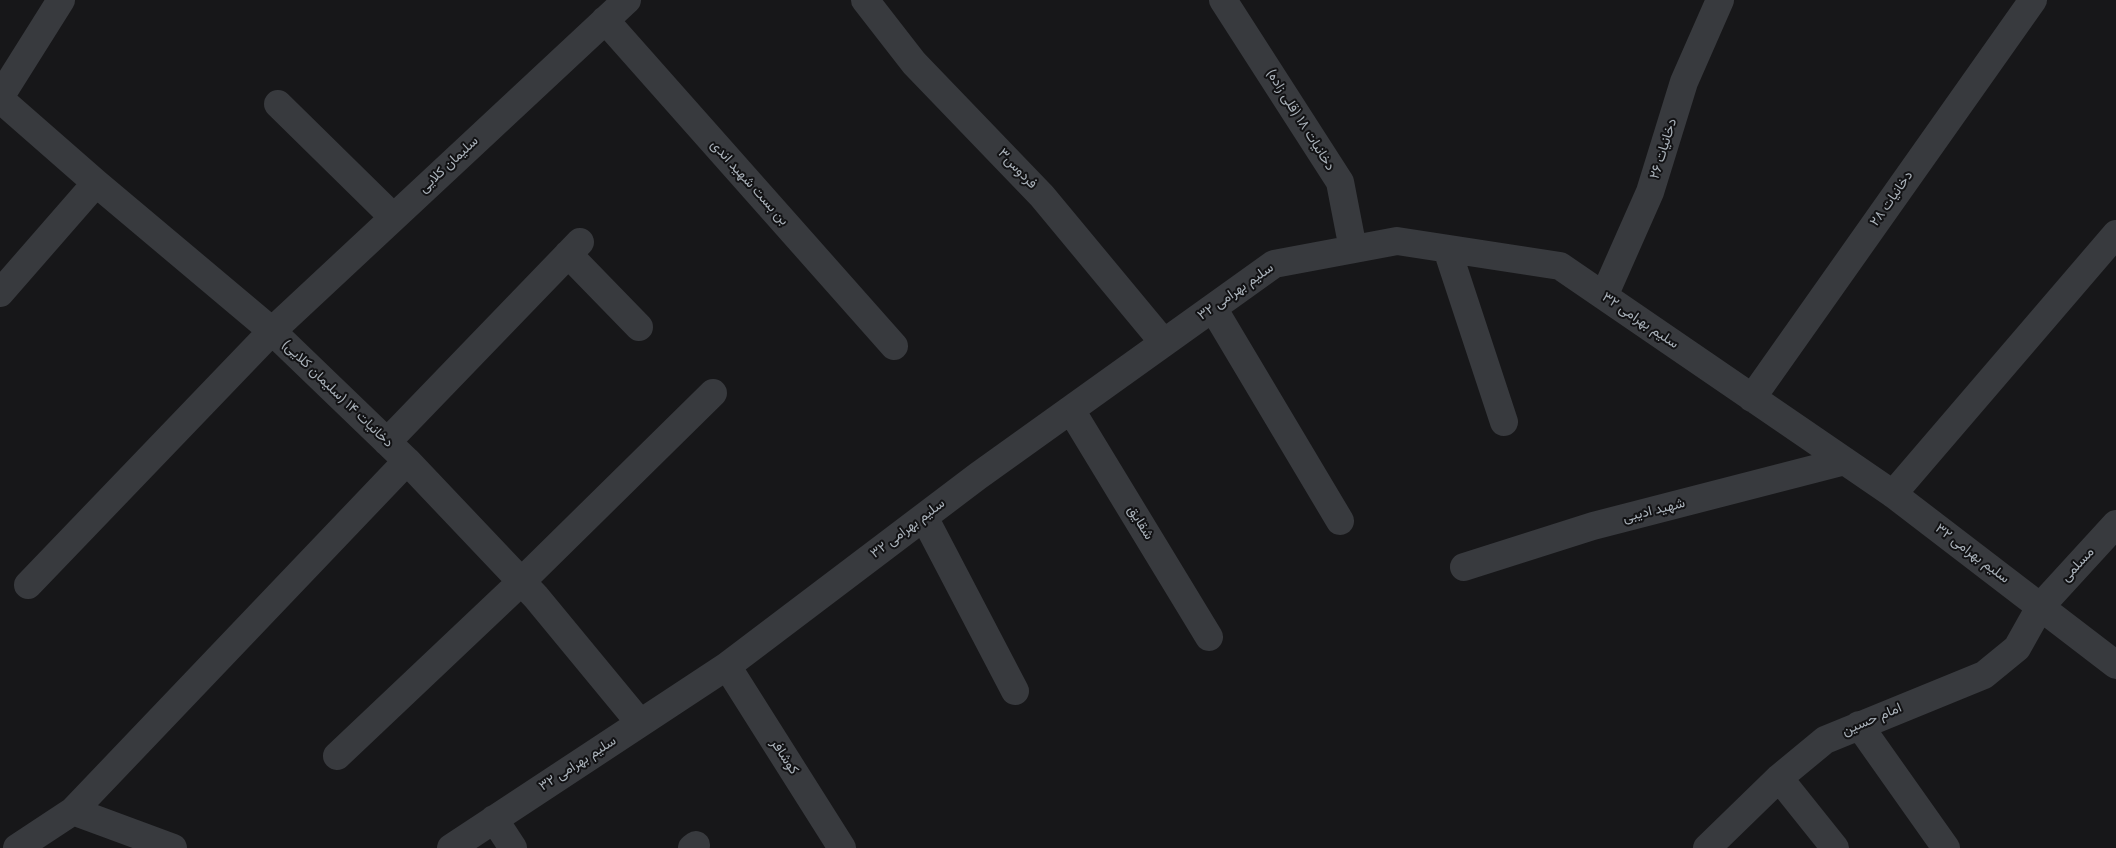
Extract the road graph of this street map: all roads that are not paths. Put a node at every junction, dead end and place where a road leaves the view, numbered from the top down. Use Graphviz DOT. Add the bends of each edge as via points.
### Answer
graph roads {
  1 [pos="61,0"];
  2 [pos="627,0"];
  3 [pos="865,0"];
  4 [pos="1720,0"];
  5 [pos="2032,0"];
  6 [pos="1229,2"];
  7 [pos="605,20"];
  8 [pos="0,98"];
  9 [pos="278,104"];
  10 [pos="96,183"];
  11 [pos="393,217"];
  12 [pos="2116,234"];
  13 [pos="1354,249"];
  14 [pos="1447,249"];
  15 [pos="0,293"];
  16 [pos="1604,296"];
  17 [pos="1212,308"];
  18 [pos="639,327"];
  19 [pos="272,330"];
  20 [pos="1164,343"];
  21 [pos="894,346"];
  22 [pos="713,393"];
  23 [pos="1752,398"];
  24 [pos="1071,410"];
  25 [pos="1504,422"];
  26 [pos="387,442"];
  27 [pos="407,461"];
  28 [pos="1845,461"];
  29 [pos="1892,494"];
  30 [pos="924,517"];
  31 [pos="1340,521"];
  32 [pos="2116,524"];
  33 [pos="1464,567"];
  34 [pos="522,581"];
  35 [pos="28,586"];
  36 [pos="2040,606"];
  37 [pos="1209,637"];
  38 [pos="2116,665"];
  39 [pos="726,666"];
  40 [pos="1015,691"];
  41 [pos="640,723"];
  42 [pos="1859,726"];
  43 [pos="337,756"];
  44 [pos="1779,778"];
  45 [pos="73,811"];
  46 [pos="494,819"];
  47 [pos="17,848"];
  48 [pos="173,848"];
  49 [pos="451,848"];
  50 [pos="513,848"];
  51 [pos="842,848"];
  52 [pos="1707,848"];
  53 [pos="1835,848"];
  54 [pos="1946,848"];
  1 -- 8 [label="street"];
  2 -- 7 [label="street, سلیمان کلایی"];
  3 -- 20 [label="street, فردوس۳" via="914,63 1042,196"];
  4 -- 16 [label="street, دخانیات ۲۶" via="1684,82 1650,192"];
  5 -- 23 [label="street, دخانیات ۲۸"];
  6 -- 13 [label="street, دخانیات ۱۸ (قلی زاده)" via="1340,182"];
  7 -- 11 [label="street, سلیمان کلایی"];
  7 -- 21 [label="street, بن بست شهید اندی"];
  8 -- 10 [label="street, دخانیات ۱۴ (سلیمان کلایی)"];
  9 -- 11 [label="street"];
  10 -- 15 [label="street"];
  10 -- 19 [label="street, دخانیات ۱۴ (سلیمان کلایی)"];
  11 -- 19 [label="street, سلیمان کلایی"];
  12 -- 29 [label="street"];
  13 -- 14 [label="street, سلیم بهرامی ۳۲" via="1397,241"];
  13 -- 17 [label="street, سلیم بهرامی ۳۲" via="1274,264"];
  14 -- 16 [label="street, سلیم بهرامی ۳۲" via="1560,266"];
  14 -- 25 [label="street"];
  16 -- 23 [label="street, سلیم بهرامی ۳۲"];
  17 -- 20 [label="street, سلیم بهرامی ۳۲"];
  17 -- 31 [label="street"];
  18 -- 26 [label="street" via="574,248"];
  19 -- 26 [label="street, دخانیات ۱۴ (سلیمان کلایی)"];
  19 -- 35 [label="street, سلیمان کلایی"];
  20 -- 24 [label="street, سلیم بهرامی ۳۲"];
  22 -- 34 [label="street"];
  23 -- 28 [label="street, سلیم بهرامی ۳۲"];
  24 -- 30 [label="street, سلیم بهرامی ۳۲"];
  24 -- 37 [label="street, شقایق"];
  26 -- 27 [label="street, دخانیات ۱۴ (سلیمان کلایی)"];
  27 -- 34 [label="street, دخانیات ۱۴ (سلیمان کلایی)"];
  27 -- 45 [label="street"];
  28 -- 29 [label="street, سلیم بهرامی ۳۲"];
  28 -- 33 [label="street, شهید ادیبی" via="1593,526"];
  29 -- 36 [label="street, سلیم بهرامی ۳۲"];
  30 -- 39 [label="street, سلیم بهرامی ۳۲"];
  30 -- 40 [label="street"];
  32 -- 36 [label="street, مسلمی"];
  34 -- 41 [label="street, دخانیات ۱۴ (سلیمان کلایی)"];
  34 -- 43 [label="street"];
  36 -- 38 [label="street, سلیم بهرامی ۳۲"];
  36 -- 42 [label="street, امام حسین" via="2017,648 1984,675"];
  39 -- 41 [label="street, سلیم بهرامی ۳۲"];
  39 -- 51 [label="street, کوشافر"];
  41 -- 46 [label="street, سلیم بهرامی ۳۲"];
  42 -- 44 [label="street, امام حسین" via="1825,740"];
  42 -- 54 [label="street"];
  44 -- 52 [label="street, امام حسین"];
  44 -- 53 [label="street"];
  45 -- 47 [label="street"];
  45 -- 48 [label="street"];
  46 -- 49 [label="street, سلیم بهرامی ۳۲"];
  46 -- 50 [label="street"];
}
